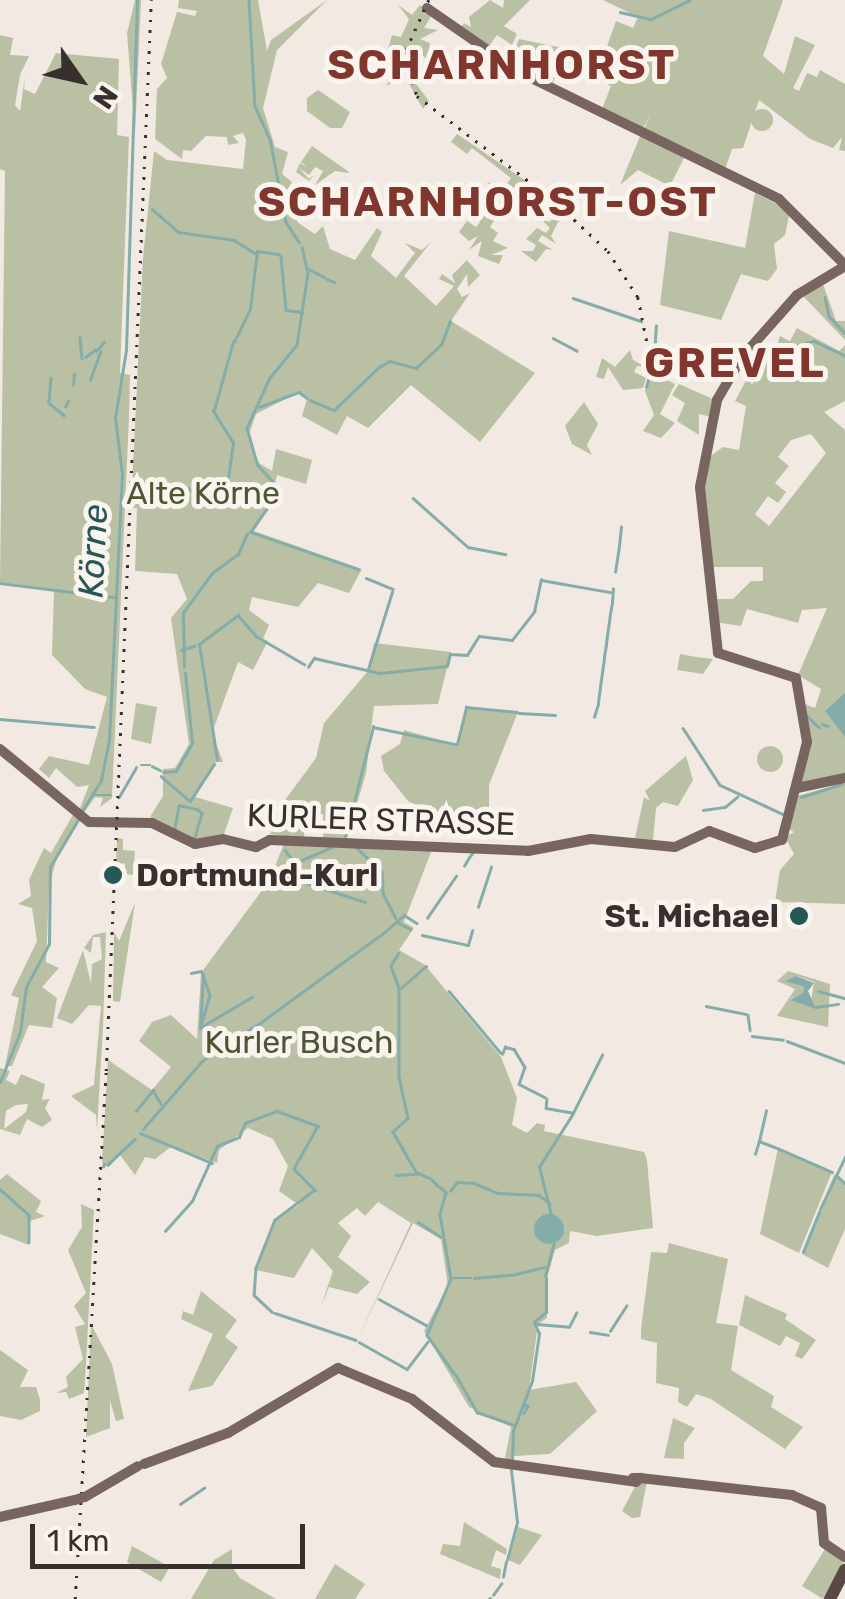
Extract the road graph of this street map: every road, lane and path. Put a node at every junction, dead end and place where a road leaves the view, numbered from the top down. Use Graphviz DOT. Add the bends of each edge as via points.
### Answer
graph roads {
  1 [pos="423,4"];
  2 [pos="842,263"];
  3 [pos="0,749"];
  4 [pos="845,778"];
  5 [pos="796,788"];
  6 [pos="0,1517"];
  7 [pos="845,1557"];
  8 [pos="845,1570"];
  9 [pos="845,1580"];
  10 [pos="832,1599"];
  1 -- 2 [label="main road" via="502,65 779,199"];
  2 -- 5 [label="main road" via="797,295 750,345 718,400 700,498 718,653 796,676 807,740"];
  3 -- 5 [label="main road, KURLER STRASSE" via="80,816 152,824 192,844 223,838 254,847 274,840 528,851 590,839 673,847 708,831 755,848 782,840"];
  4 -- 5 [label="main road"];
  6 -- 7 [label="main road" via="80,1499 141,1465 228,1433 328,1370 343,1368 412,1400 494,1462 778,1490 818,1506 824,1543"];
  8 -- 10 [label="highway"];
  9 -- 10 [label="highway"];
}
